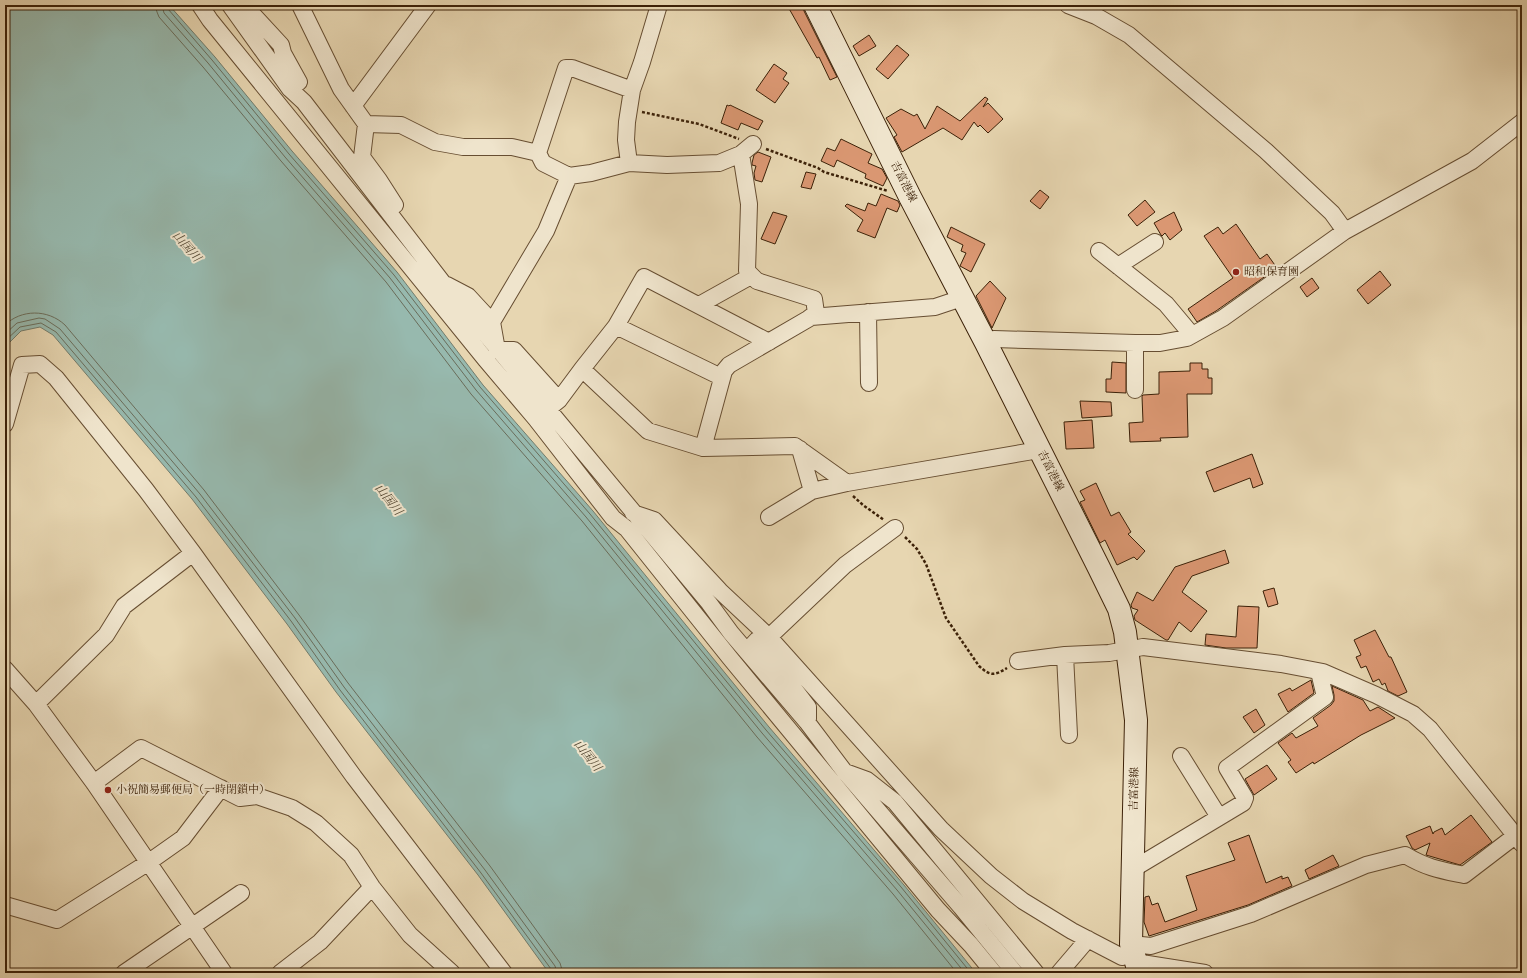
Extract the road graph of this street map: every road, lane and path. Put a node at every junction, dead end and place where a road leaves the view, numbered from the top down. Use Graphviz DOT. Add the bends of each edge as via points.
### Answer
graph roads {
  1 [pos="200,5"];
  2 [pos="210,5"];
  3 [pos="230,5"];
  4 [pos="244,5"];
  5 [pos="300,5"];
  6 [pos="428,5"];
  7 [pos="658,5"];
  8 [pos="815,5"];
  9 [pos="1068,5"];
  10 [pos="235,51"];
  11 [pos="290,89"];
  12 [pos="632,90"];
  13 [pos="304,102"];
  14 [pos="353,106"];
  15 [pos="282,110"];
  16 [pos="629,110"];
  17 [pos="1522,122"];
  18 [pos="366,124"];
  19 [pos="747,149"];
  20 [pos="538,153"];
  21 [pos="357,161"];
  22 [pos="629,163"];
  23 [pos="569,176"];
  24 [pos="910,197"];
  25 [pos="1345,231"];
  26 [pos="1155,242"];
  27 [pos="1099,251"];
  28 [pos="1118,266"];
  29 [pos="751,276"];
  30 [pos="442,283"];
  31 [pos="962,298"];
  32 [pos="699,305"];
  33 [pos="868,312"];
  34 [pos="811,317"];
  35 [pos="492,322"];
  36 [pos="616,326"];
  37 [pos="1192,335"];
  38 [pos="770,342"];
  39 [pos="986,343"];
  40 [pos="1135,344"];
  41 [pos="491,355"];
  42 [pos="582,369"];
  43 [pos="722,377"];
  44 [pos="869,383"];
  45 [pos="1135,390"];
  46 [pos="559,400"];
  47 [pos="542,415"];
  48 [pos="5,424"];
  49 [pos="703,448"];
  50 [pos="800,449"];
  51 [pos="1039,450"];
  52 [pos="564,456"];
  53 [pos="847,483"];
  54 [pos="812,491"];
  55 [pos="633,513"];
  56 [pos="769,517"];
  57 [pos="895,528"];
  58 [pos="193,553"];
  59 [pos="748,647"];
  60 [pos="1128,651"];
  61 [pos="1065,655"];
  62 [pos="1018,661"];
  63 [pos="5,669"];
  64 [pos="1319,672"];
  65 [pos="36,704"];
  66 [pos="807,722"];
  67 [pos="789,728"];
  68 [pos="1069,735"];
  69 [pos="1181,756"];
  70 [pos="844,771"];
  71 [pos="94,783"];
  72 [pos="221,788"];
  73 [pos="927,813"];
  74 [pos="875,817"];
  75 [pos="1219,817"];
  76 [pos="915,825"];
  77 [pos="902,838"];
  78 [pos="1519,840"];
  79 [pos="149,862"];
  80 [pos="1133,869"];
  81 [pos="372,887"];
  82 [pos="241,893"];
  83 [pos="972,894"];
  84 [pos="5,904"];
  85 [pos="961,907"];
  86 [pos="193,926"];
  87 [pos="982,934"];
  88 [pos="1088,939"];
  89 [pos="971,945"];
  90 [pos="1135,958"];
  91 [pos="124,973"];
  92 [pos="224,973"];
  93 [pos="280,973"];
  94 [pos="452,973"];
  95 [pos="504,973"];
  96 [pos="994,973"];
  97 [pos="1015,973"];
  98 [pos="1036,973"];
  99 [pos="1059,973"];
  100 [pos="1205,973"];
  1 -- 10 [label="street"];
  2 -- 10 [label="street"];
  3 -- 11 [label="street"];
  4 -- 11 [label="street" via="281,44 283,53 299,82"];
  5 -- 14 [label="street" via="341,89"];
  6 -- 14 [label="street"];
  7 -- 12 [label="street"];
  8 -- 24 [label="main road, 吉富港線"];
  9 -- 25 [label="street" via="1096,16 1129,35 1266,151 1332,213"];
  10 -- 15 [label="street"];
  11 -- 13 [label="street"];
  12 -- 16 [label="street"];
  12 -- 20 [label="street" via="566,68"];
  13 -- 15 [label="street"];
  13 -- 21 [label="street"];
  14 -- 18 [label="street"];
  15 -- 41 [label="street"];
  16 -- 19 [label="path" via="699,124"];
  16 -- 22 [label="street" via="626,140"];
  17 -- 25 [label="street" via="1472,161"];
  18 -- 20 [label="street" via="401,125 435,142 463,147 512,147"];
  18 -- 21 [label="street"];
  19 -- 22 [label="street" via="719,163"];
  19 -- 24 [label="path"];
  19 -- 29 [label="street" via="747,271"];
  20 -- 23 [label="street" via="543,163"];
  21 -- 30 [label="street"];
  22 -- 23 [label="street"];
  23 -- 35 [label="street" via="546,231"];
  24 -- 31 [label="main road, 吉富港線"];
  25 -- 37 [label="street" via="1224,318"];
  26 -- 28 [label="street"];
  27 -- 28 [label="street"];
  28 -- 37 [label="street" via="1166,304"];
  29 -- 32 [label="street"];
  29 -- 34 [label="street" via="758,281 814,299 816,313"];
  30 -- 35 [label="street" via="468,296"];
  30 -- 41 [label="street"];
  31 -- 33 [label="street" via="935,307"];
  31 -- 39 [label="main road, 吉富港線"];
  32 -- 36 [label="street" via="644,277"];
  32 -- 38 [label="street"];
  33 -- 34 [label="street"];
  33 -- 44 [label="street"];
  34 -- 38 [label="street"];
  35 -- 41 [label="street"];
  36 -- 42 [label="street"];
  36 -- 43 [label="street"];
  37 -- 40 [label="street" via="1160,343"];
  38 -- 43 [label="street" via="729,365"];
  39 -- 40 [label="street" via="994,339"];
  39 -- 51 [label="main road, 吉富港線"];
  40 -- 45 [label="street"];
  41 -- 46 [label="street" via="514,350"];
  41 -- 47 [label="street"];
  42 -- 46 [label="street"];
  42 -- 49 [label="street" via="648,431"];
  43 -- 49 [label="street"];
  46 -- 47 [label="street"];
  47 -- 52 [label="street"];
  47 -- 55 [label="street"];
  48 -- 58 [label="street" via="22,365 40,364 56,378"];
  49 -- 50 [label="street" via="795,446"];
  50 -- 53 [label="street"];
  50 -- 54 [label="street"];
  51 -- 53 [label="street"];
  51 -- 60 [label="main road, 吉富港線" via="1119,609"];
  52 -- 55 [label="street" via="614,505"];
  52 -- 59 [label="street" via="613,518"];
  53 -- 54 [label="street"];
  53 -- 57 [label="path" via="851,494"];
  54 -- 56 [label="street"];
  55 -- 59 [label="street" via="731,633"];
  55 -- 59 [label="street" via="654,520 720,591"];
  57 -- 59 [label="street" via="845,565"];
  57 -- 62 [label="path" via="918,549 946,618 979,666 985,672 999,673"];
  58 -- 65 [label="street" via="124,606 106,635"];
  58 -- 95 [label="street" via="354,777"];
  59 -- 66 [label="street"];
  59 -- 67 [label="street"];
  59 -- 73 [label="street"];
  60 -- 61 [label="street"];
  60 -- 64 [label="street" via="1143,647 1281,664"];
  60 -- 80 [label="main road, 吉富港線" via="1136,720"];
  61 -- 62 [label="street"];
  61 -- 68 [label="street"];
  63 -- 65 [label="street"];
  64 -- 75 [label="street" via="1325,698 1227,768 1245,798 1243,803"];
  64 -- 78 [label="street" via="1376,695 1413,714 1430,729"];
  65 -- 71 [label="street"];
  66 -- 67 [label="street"];
  66 -- 70 [label="street"];
  67 -- 74 [label="street"];
  69 -- 75 [label="street"];
  70 -- 74 [label="street"];
  70 -- 76 [label="street" via="867,780 895,802"];
  71 -- 72 [label="street" via="141,748"];
  71 -- 79 [label="street"];
  72 -- 79 [label="street" via="183,838"];
  72 -- 81 [label="street" via="240,798 257,796 307,816 351,855"];
  73 -- 76 [label="street"];
  73 -- 88 [label="street" via="991,876 1035,908"];
  74 -- 77 [label="street"];
  74 -- 89 [label="street" via="934,896 938,910"];
  75 -- 80 [label="street"];
  76 -- 77 [label="street"];
  76 -- 83 [label="street"];
  77 -- 85 [label="street"];
  78 -- 90 [label="street" via="1464,875 1422,865 1405,855 1366,865 1251,914 1151,946"];
  79 -- 84 [label="street" via="57,920"];
  79 -- 86 [label="street"];
  80 -- 90 [label="main road, 吉富港線"];
  81 -- 93 [label="street" via="320,942"];
  81 -- 94 [label="street" via="410,935"];
  82 -- 86 [label="street"];
  83 -- 85 [label="street"];
  83 -- 98 [label="street"];
  85 -- 87 [label="street"];
  86 -- 91 [label="street"];
  86 -- 92 [label="street"];
  87 -- 89 [label="street"];
  87 -- 97 [label="street"];
  88 -- 90 [label="street" via="1122,956"];
  88 -- 99 [label="street"];
  89 -- 96 [label="street"];
  90 -- 100 [label="street"];
}
